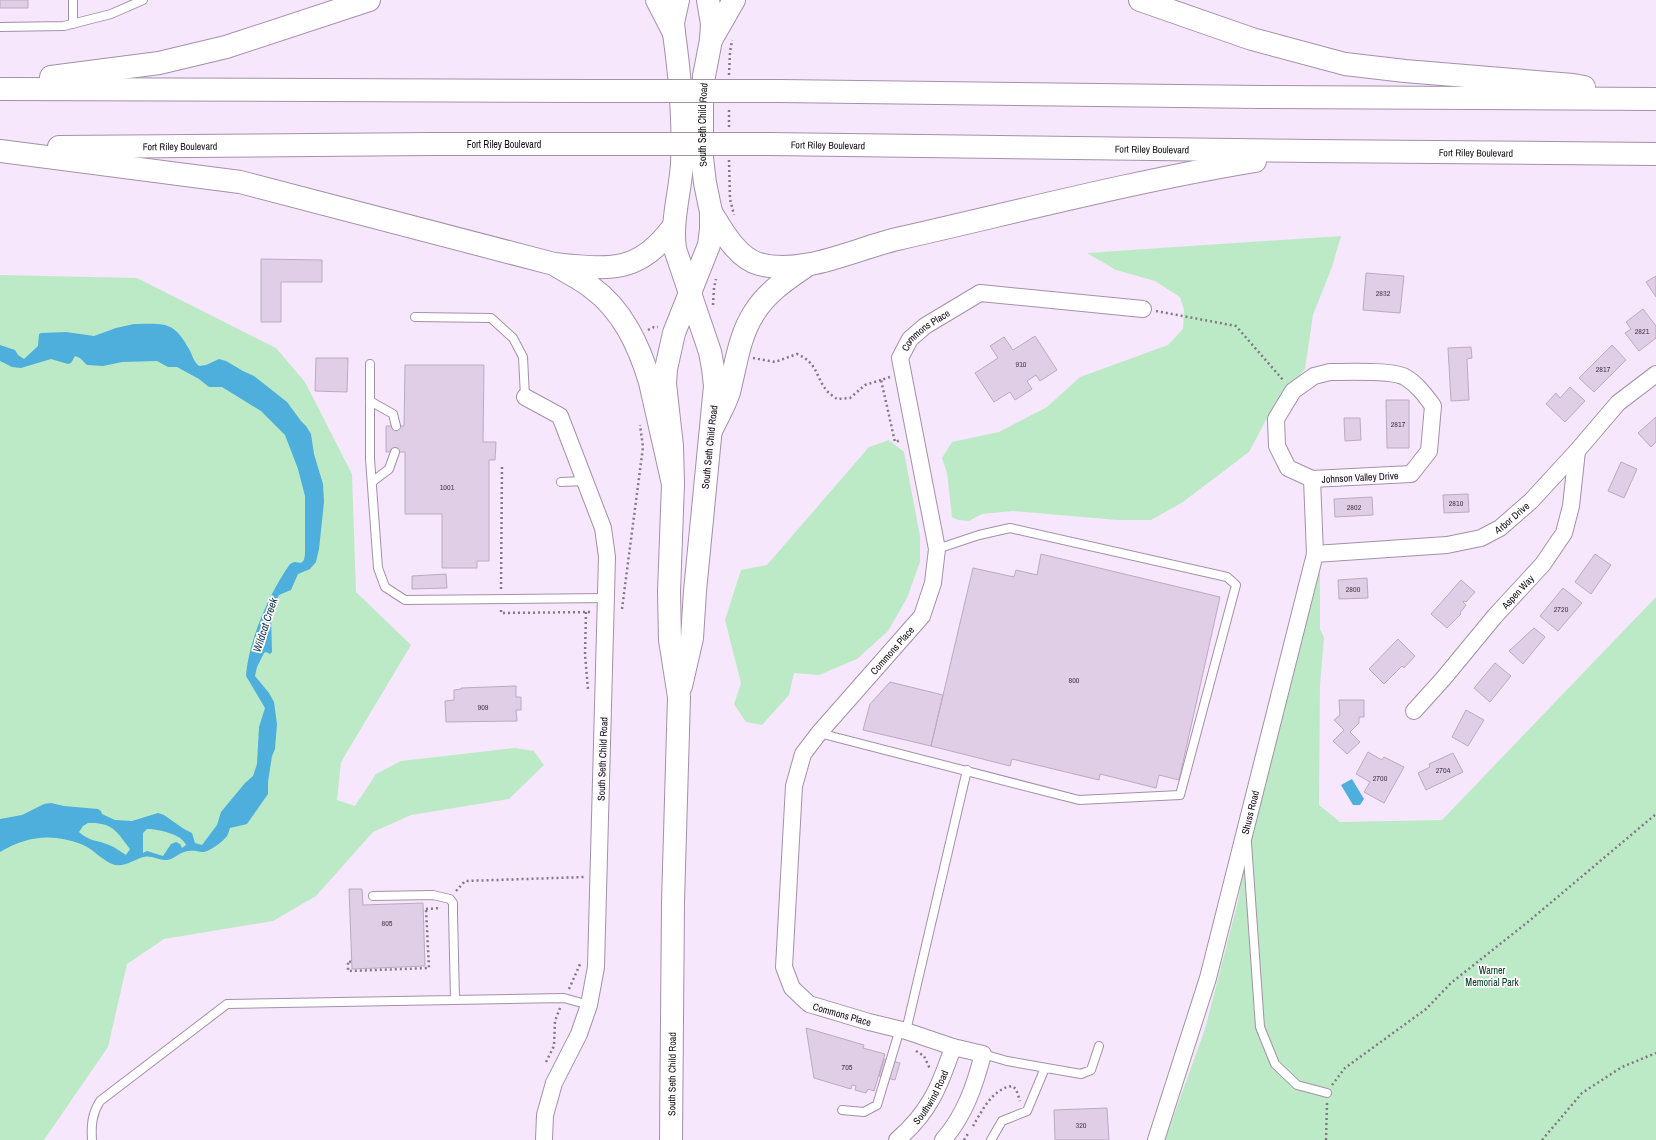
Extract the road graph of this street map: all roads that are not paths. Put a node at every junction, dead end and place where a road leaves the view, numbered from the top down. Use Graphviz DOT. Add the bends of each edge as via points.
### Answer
graph roads {
  1 [pos="74,0"];
  2 [pos="143,0"];
  3 [pos="369,0"];
  4 [pos="657,0"];
  5 [pos="678,0"];
  6 [pos="708,0"];
  7 [pos="734,0"];
  8 [pos="1140,0"];
  9 [pos="73,24"];
  10 [pos="0,27"];
  11 [pos="674,33"];
  12 [pos="710,40"];
  13 [pos="0,84"];
  14 [pos="0,89"];
  15 [pos="1652,99"];
  16 [pos="0,148"];
  17 [pos="0,151"];
  18 [pos="1311,151"];
  19 [pos="1656,154"];
  20 [pos="711,212"];
  21 [pos="674,227"];
  22 [pos="554,264"];
  23 [pos="807,265"];
  24 [pos="690,294"];
  25 [pos="1143,309"];
  26 [pos="415,317"];
  27 [pos="370,364"];
  28 [pos="1656,374"];
  29 [pos="525,397"];
  30 [pos="370,401"];
  31 [pos="396,426"];
  32 [pos="711,431"];
  33 [pos="1577,451"];
  34 [pos="395,452"];
  35 [pos="1312,479"];
  36 [pos="585,481"];
  37 [pos="372,482"];
  38 [pos="561,482"];
  39 [pos="673,484"];
  40 [pos="937,549"];
  41 [pos="1315,554"];
  42 [pos="606,598"];
  43 [pos="679,697"];
  44 [pos="1414,711"];
  45 [pos="819,733"];
  46 [pos="967,770"];
  47 [pos="1246,824"];
  48 [pos="373,896"];
  49 [pos="455,1000"];
  50 [pos="589,1005"];
  51 [pos="900,1035"];
  52 [pos="1099,1046"];
  53 [pos="953,1047"];
  54 [pos="983,1054"];
  55 [pos="1046,1068"];
  56 [pos="1327,1093"];
  57 [pos="842,1110"];
  58 [pos="92,1140"];
  59 [pos="544,1140"];
  60 [pos="671,1140"];
  61 [pos="897,1140"];
  62 [pos="943,1140"];
  63 [pos="991,1140"];
  64 [pos="1156,1140"];
  1 -- 9 [label="lane"];
  2 -- 9 [label="lane" via="111,14"];
  3 -- 13 [label="main road" via="226,47 160,62"];
  4 -- 11 [label="main road"];
  5 -- 11 [label="main road, South Seth Child Road"];
  6 -- 12 [label="main road, South Seth Child Road" via="712,24"];
  7 -- 12 [label="main road"];
  8 -- 15 [label="main road" via="1252,39 1345,64 1405,72 1573,85"];
  9 -- 10 [label="lane"];
  11 -- 21 [label="main road, South Seth Child Road" via="682,124 681,170"];
  12 -- 20 [label="main road, South Seth Child Road" via="702,105 702,158"];
  14 -- 15 [label="main road, bridge" via="779,91"];
  16 -- 18 [label="main road, Fort Riley Boulevard, bridge" via="769,144"];
  17 -- 22 [label="main road" via="240,182"];
  18 -- 19 [label="main road, Fort Riley Boulevard"];
  18 -- 23 [label="main road" via="1143,183 894,240"];
  20 -- 23 [label="main road" via="741,254 758,264 784,267"];
  20 -- 24 [label="main road, South Seth Child Road" via="708,245"];
  21 -- 22 [label="main road" via="662,243 651,252 614,268"];
  21 -- 24 [label="main road, South Seth Child Road" via="675,249"];
  22 -- 39 [label="main road" via="603,296 616,310 633,338 650,382"];
  23 -- 32 [label="main road" via="781,283 754,313 743,335 728,393"];
  24 -- 32 [label="main road, South Seth Child Road" via="713,368 715,386"];
  24 -- 39 [label="main road, South Seth Child Road" via="674,333 666,369"];
  25 -- 40 [label="street, Commons Place" via="980,293 926,326 910,339 900,358"];
  26 -- 29 [label="lane" via="490,318 513,338 523,357"];
  27 -- 30 [label="lane"];
  28 -- 33 [label="street, Arbor Drive" via="1618,403"];
  29 -- 36 [label="street, South Seth Child Road" via="560,416"];
  30 -- 31 [label="lane" via="393,414"];
  30 -- 37 [label="lane"];
  32 -- 43 [label="main road, South Seth Child Road" via="692,638"];
  33 -- 41 [label="street, Arbor Drive" via="1531,501 1500,528 1481,538 1447,546"];
  33 -- 44 [label="street, Aspen Way" via="1571,506 1564,533 1543,564"];
  34 -- 37 [label="lane" via="389,468"];
  35 -- 35 [label="street, Johnson Valley Drive" via="1288,468 1278,446 1276,419 1293,391 1314,376 1330,372 1403,376 1417,386 1433,406 1430,451 1411,474"];
  35 -- 41 [label="street, Shuss Road"];
  36 -- 38 [label="lane"];
  36 -- 42 [label="street, South Seth Child Road" via="603,528 607,557"];
  37 -- 42 [label="lane" via="378,568 385,587 405,600"];
  39 -- 43 [label="main road, South Seth Child Road" via="669,608 670,640"];
  40 -- 45 [label="street, Commons Place" via="933,583 922,616"];
  40 -- 46 [label="lane" via="1010,528 1227,577 1236,585 1180,795 1079,800"];
  41 -- 47 [label="street, Shuss Road"];
  42 -- 50 [label="street, South Seth Child Road" via="596,967"];
  43 -- 60 [label="main road, South Seth Child Road" via="673,902"];
  45 -- 46 [label="lane"];
  45 -- 51 [label="street, Commons Place" via="803,754 794,786 784,967 792,988 808,1004"];
  46 -- 51 [label="lane"];
  47 -- 56 [label="lane" via="1260,1027 1275,1064 1297,1084"];
  47 -- 64 [label="street, Shuss Road" via="1208,978"];
  48 -- 49 [label="lane" via="434,894 450,899 453,908"];
  49 -- 50 [label="lane" via="564,998"];
  49 -- 58 [label="lane" via="227,1004 100,1101 94,1111 91,1125"];
  50 -- 59 [label="street, South Seth Child Road" via="579,1034 554,1083 545,1115"];
  51 -- 53 [label="street, Commons Place"];
  51 -- 57 [label="lane" via="877,1105 864,1112"];
  52 -- 55 [label="lane" via="1092,1070 1081,1074"];
  53 -- 54 [label="street, Commons Place"];
  53 -- 61 [label="street, Southwind Road" via="934,1098 908,1131"];
  54 -- 55 [label="lane"];
  54 -- 62 [label="street" via="968,1102"];
  55 -- 63 [label="lane" via="1027,1111 1002,1121"];
}
